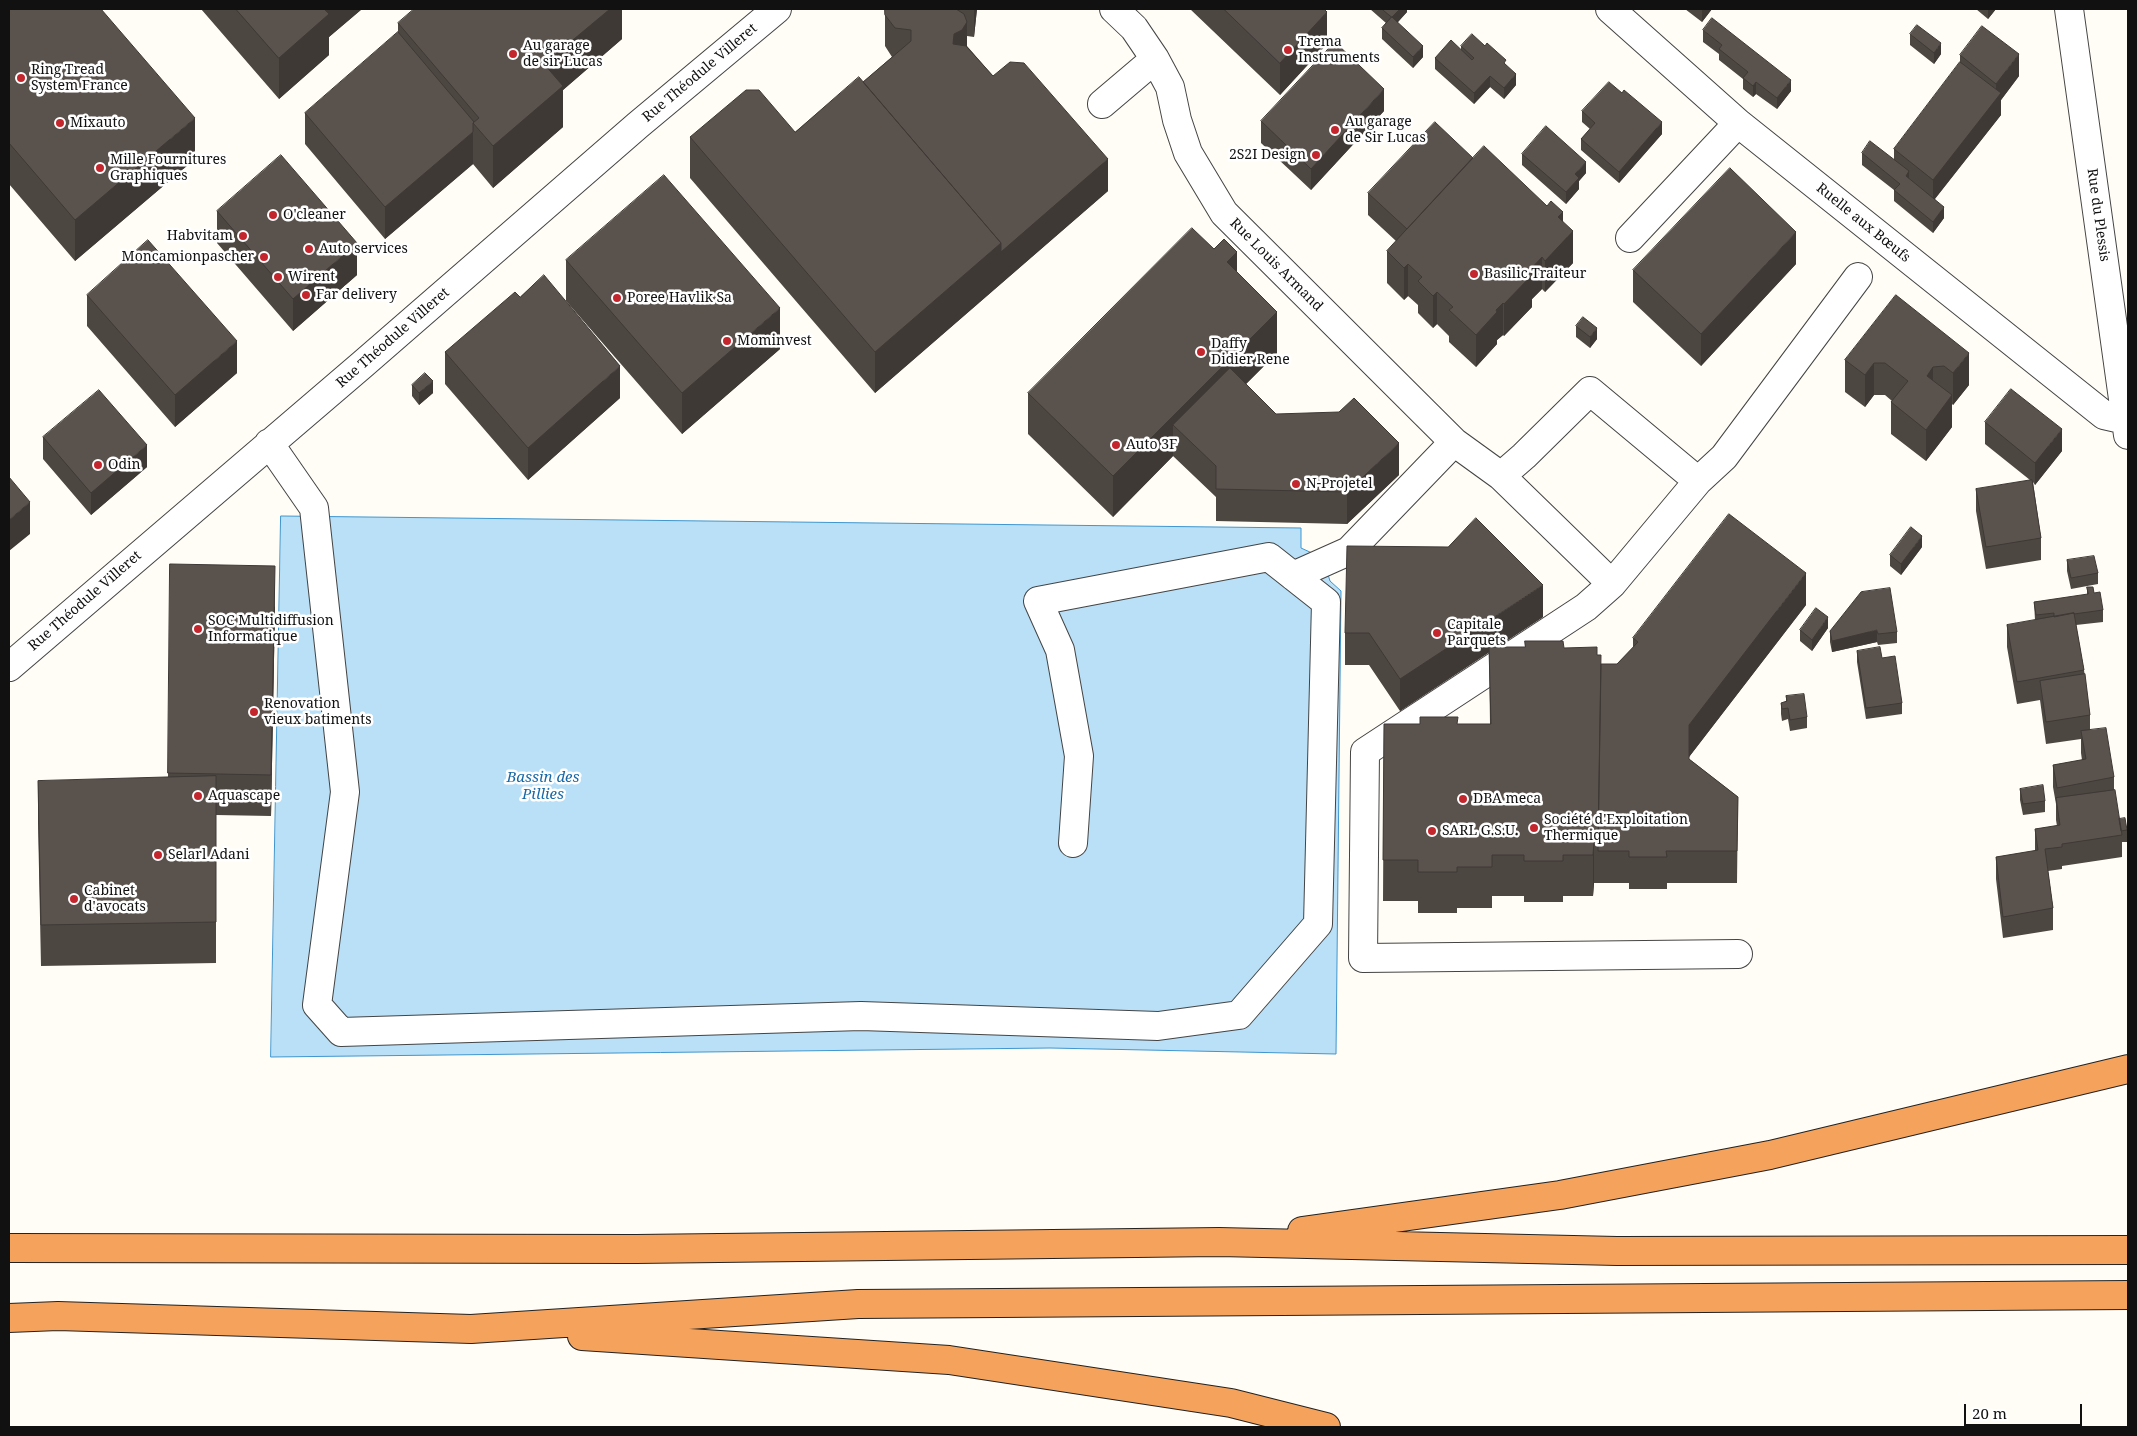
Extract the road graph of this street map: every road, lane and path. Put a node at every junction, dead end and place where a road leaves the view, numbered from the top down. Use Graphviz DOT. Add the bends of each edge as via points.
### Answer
graph roads {
  1 [pos="777,9"];
  2 [pos="1114,9"];
  3 [pos="1610,9"];
  4 [pos="2069,9"];
  5 [pos="1155,59"];
  6 [pos="1102,104"];
  7 [pos="1738,122"];
  8 [pos="1630,238"];
  9 [pos="1858,277"];
  10 [pos="2127,428"];
  11 [pos="1454,442"];
  12 [pos="269,443"];
  13 [pos="1501,476"];
  14 [pos="1698,481"];
  15 [pos="1293,576"];
  16 [pos="1612,584"];
  17 [pos="9,667"];
  18 [pos="1073,843"];
  19 [pos="1738,954"];
  20 [pos="2128,1069"];
  21 [pos="1219,1242"];
  22 [pos="9,1248"];
  23 [pos="2128,1250"];
  24 [pos="2128,1295"];
  25 [pos="9,1318"];
  26 [pos="471,1329"];
  27 [pos="1326,1427"];
  1 -- 12 [label="street, Rue Théodule Villeret"];
  2 -- 5 [label="street, Rue Louis Armand" via="1134,28"];
  3 -- 7 [label="street, Ruelle aux Bœufs"];
  4 -- 10 [label="street, Rue du Plessis"];
  5 -- 6 [label="street"];
  5 -- 11 [label="street, Rue Louis Armand" via="1170,87 1188,153 1224,213"];
  7 -- 8 [label="street"];
  7 -- 10 [label="street, Ruelle aux Bœufs" via="2104,415"];
  9 -- 14 [label="street" via="1724,457"];
  11 -- 13 [label="street, Rue Louis Armand"];
  11 -- 15 [label="street" via="1349,551"];
  12 -- 15 [label="street" via="314,508 345,792 318,1005 341,1032 861,1016 1158,1026 1239,1015 1318,924 1326,602"];
  12 -- 17 [label="street, Rue Théodule Villeret"];
  13 -- 14 [label="street" via="1590,391"];
  13 -- 16 [label="street, Rue Louis Armand"];
  14 -- 16 [label="street"];
  15 -- 18 [label="street" via="1269,557 1038,601 1060,650 1079,756"];
  16 -- 19 [label="street" via="1586,607 1365,752 1363,958"];
  20 -- 21 [label="highway" via="1770,1155 1560,1195"];
  21 -- 22 [label="highway" via="636,1249"];
  21 -- 23 [label="highway" via="1617,1251"];
  24 -- 26 [label="highway" via="858,1304"];
  25 -- 26 [label="highway" via="58,1316"];
  26 -- 27 [label="highway" via="949,1360 1231,1403"];
}
